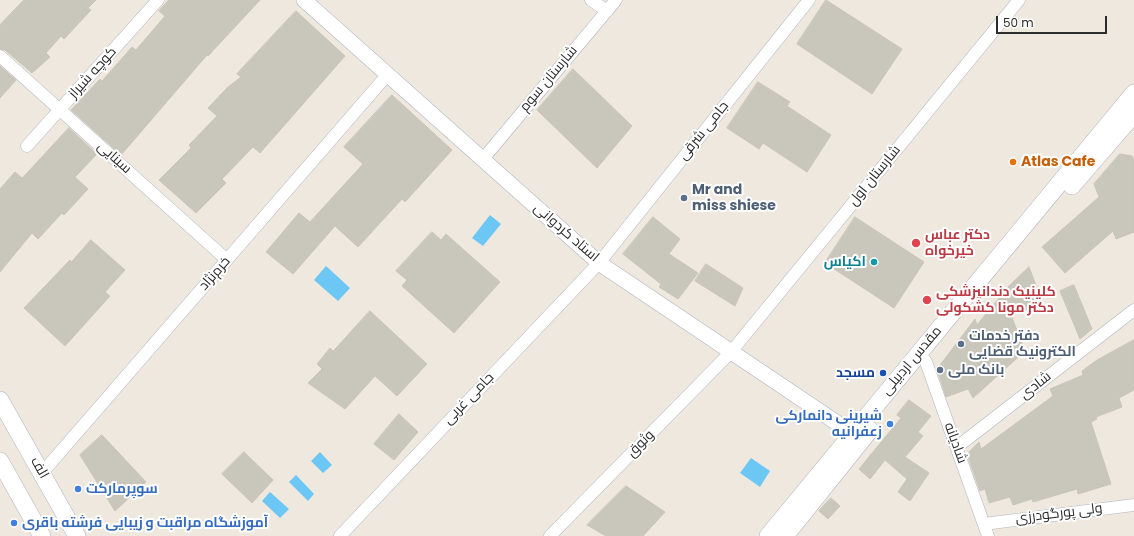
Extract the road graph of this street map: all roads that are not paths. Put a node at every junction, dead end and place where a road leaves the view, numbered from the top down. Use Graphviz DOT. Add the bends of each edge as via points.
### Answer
graph roads {
  1 [pos="158,0"];
  2 [pos="304,0"];
  3 [pos="591,0"];
  4 [pos="616,0"];
  5 [pos="808,0"];
  6 [pos="1020,0"];
  7 [pos="607,11"];
  8 [pos="0,56"];
  9 [pos="388,74"];
  10 [pos="1132,104"];
  11 [pos="60,110"];
  12 [pos="27,146"];
  13 [pos="482,159"];
  14 [pos="227,260"];
  15 [pos="599,263"];
  16 [pos="1134,310"];
  17 [pos="731,352"];
  18 [pos="923,357"];
  19 [pos="0,400"];
  20 [pos="856,437"];
  21 [pos="957,447"];
  22 [pos="0,461"];
  23 [pos="42,473"];
  24 [pos="1134,505"];
  25 [pos="984,524"];
  26 [pos="42,536"];
  27 [pos="77,536"];
  28 [pos="340,536"];
  29 [pos="550,536"];
  30 [pos="768,536"];
  31 [pos="786,536"];
  32 [pos="988,536"];
  1 -- 11 [label="street, کوچه شیراز"];
  2 -- 9 [label="street, استاد کردوانی"];
  3 -- 7 [label="street"];
  4 -- 7 [label="street, شارستان سوم"];
  5 -- 15 [label="street, جامی شرقی"];
  6 -- 17 [label="street, شارستان اول"];
  7 -- 13 [label="street, شارستان سوم"];
  8 -- 11 [label="street, سینایی"];
  9 -- 13 [label="street, استاد کردوانی"];
  9 -- 14 [label="street, خرم‌نژاد"];
  10 -- 18 [label="main road, مقدس اردبیلی"];
  11 -- 12 [label="street, کوچه شیراز"];
  11 -- 14 [label="street, سینایی"];
  13 -- 15 [label="street, استاد کردوانی"];
  14 -- 23 [label="street, خرم‌نژاد"];
  15 -- 17 [label="street, استاد کردوانی"];
  15 -- 28 [label="street, جامی غربی"];
  16 -- 21 [label="street, شادی"];
  17 -- 20 [label="street, استاد کردوانی"];
  17 -- 29 [label="street, وثوق"];
  18 -- 20 [label="main road, مقدس اردبیلی"];
  18 -- 21 [label="street, شادیانه"];
  19 -- 23 [label="main road, الف"];
  20 -- 30 [label="main road, مقدس اردبیلی"];
  20 -- 31 [label="main road, مقدس اردبیلی"];
  21 -- 25 [label="street, شادیانه"];
  22 -- 26 [label="main road"];
  23 -- 27 [label="main road, الف"];
  24 -- 25 [label="street, ولی پورگودرزی"];
  25 -- 32 [label="street, شادیانه"];
}
